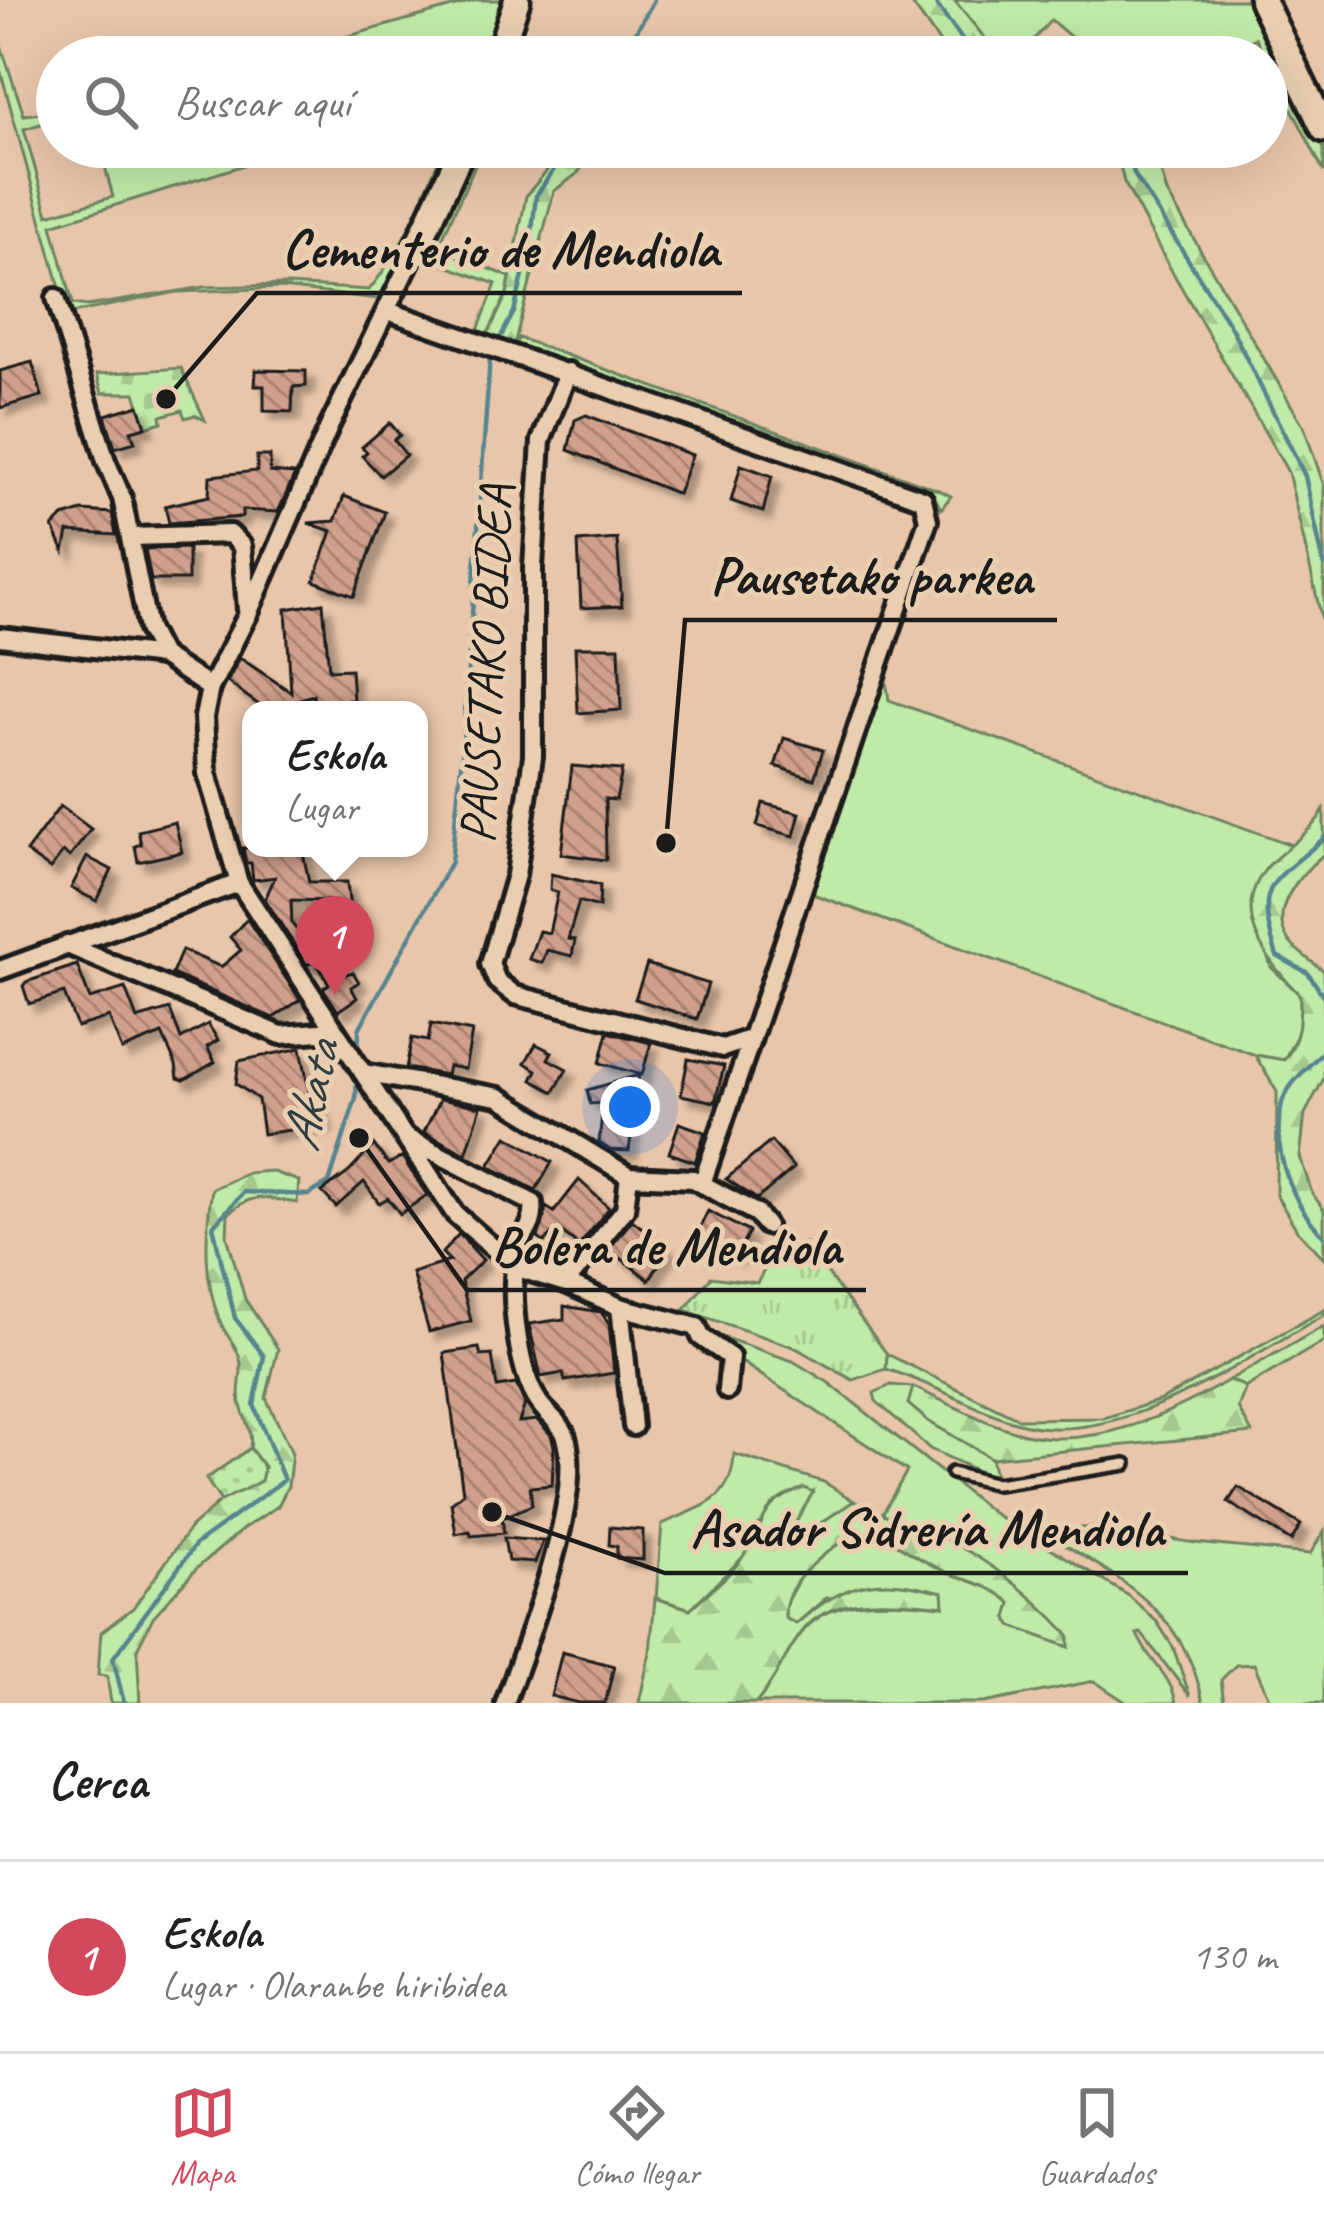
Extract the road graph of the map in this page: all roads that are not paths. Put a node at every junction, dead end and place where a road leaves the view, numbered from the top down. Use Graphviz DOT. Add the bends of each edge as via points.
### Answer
graph roads {
  1 [pos="517,0"];
  2 [pos="1262,0"];
  3 [pos="505,36"];
  4 [pos="1279,36"];
  5 [pos="1288,54"];
  6 [pos="1324,129"];
  7 [pos="453,168"];
  8 [pos="417,248"];
  9 [pos="56,298"];
  10 [pos="388,311"];
  11 [pos="568,372"];
  12 [pos="132,537"];
  13 [pos="248,614"];
  14 [pos="0,637"];
  15 [pos="162,656"];
  16 [pos="211,688"];
  17 [pos="239,884"];
  18 [pos="67,945"];
  19 [pos="0,970"];
  20 [pos="332,1031"];
  21 [pos="752,1038"];
  22 [pos="363,1072"];
  23 [pos="406,1138"];
  24 [pos="629,1176"];
  25 [pos="702,1184"];
  26 [pos="766,1225"];
  27 [pos="500,1254"];
  28 [pos="515,1268"];
  29 [pos="566,1283"];
  30 [pos="620,1307"];
  31 [pos="727,1390"];
  32 [pos="633,1426"];
  33 [pos="1126,1464"];
  34 [pos="952,1473"];
  35 [pos="506,1703"];
  1 -- 3 [label="street"];
  2 -- 4 [label="street"];
  5 -- 6 [label="street"];
  7 -- 8 [label="street"];
  8 -- 10 [label="street"];
  9 -- 12 [label="street"];
  10 -- 11 [label="street"];
  10 -- 13 [label="street"];
  11 -- 21 [label="street, PAUSETAKO BIDEA" via="541,441 533,756 516,875 490,964 515,995 723,1048"];
  11 -- 21 [label="street" via="923,499 928,520"];
  12 -- 13 [label="street" via="230,535 242,547"];
  12 -- 15 [label="street" via="148,629"];
  13 -- 16 [label="street"];
  14 -- 15 [label="street"];
  15 -- 16 [label="street"];
  16 -- 17 [label="street" via="203,746"];
  17 -- 18 [label="street"];
  17 -- 20 [label="street"];
  18 -- 19 [label="street"];
  18 -- 20 [label="street" via="281,1035"];
  20 -- 22 [label="street"];
  21 -- 25 [label="street"];
  22 -- 23 [label="street"];
  22 -- 24 [label="street" via="499,1097"];
  23 -- 27 [label="street" via="455,1214"];
  23 -- 27 [label="street" via="533,1203 523,1239"];
  24 -- 25 [label="street"];
  24 -- 29 [label="street" via="625,1209"];
  25 -- 26 [label="street"];
  27 -- 28 [label="street"];
  28 -- 29 [label="street"];
  28 -- 35 [label="street" via="523,1360 535,1399 565,1434 569,1470 564,1525"];
  29 -- 30 [label="street"];
  30 -- 31 [label="street" via="697,1327 730,1357"];
  30 -- 32 [label="street"];
  33 -- 34 [label="lane" via="997,1484"];
}
